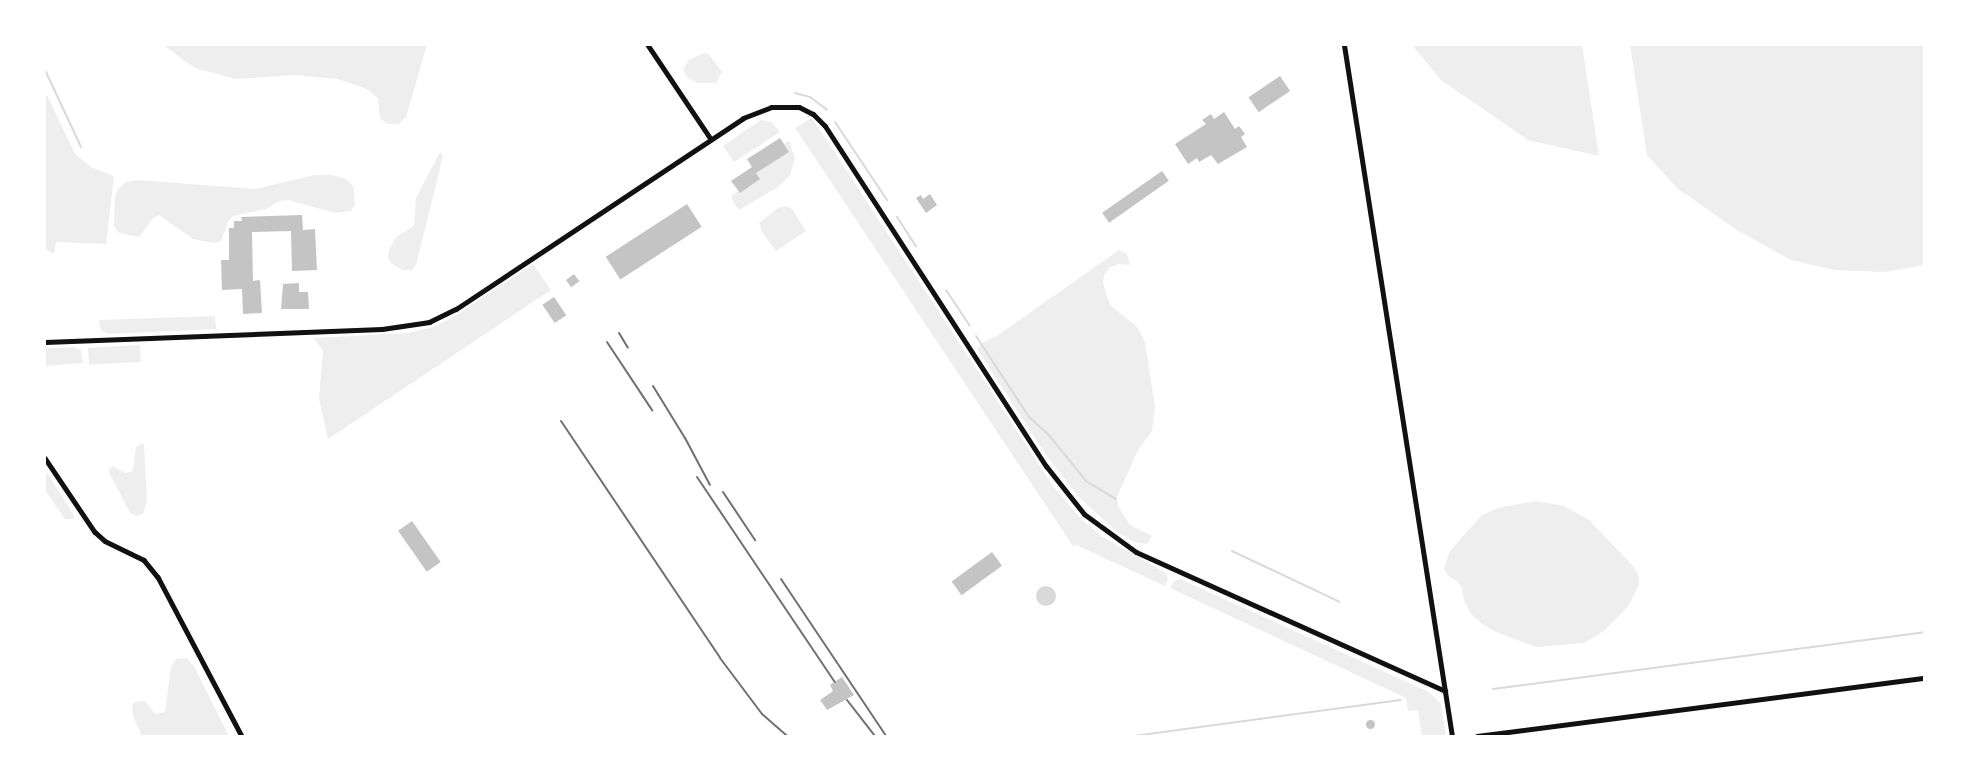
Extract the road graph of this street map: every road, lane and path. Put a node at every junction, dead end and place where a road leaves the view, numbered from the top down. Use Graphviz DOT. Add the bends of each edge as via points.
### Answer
graph roads {
  1 [pos="648,45"];
  2 [pos="1344,45"];
  3 [pos="711,139"];
  4 [pos="45,342"];
  5 [pos="45,458"];
  6 [pos="1924,678"];
  7 [pos="1445,691"];
  8 [pos="242,736"];
  9 [pos="1452,736"];
  10 [pos="1477,736"];
  1 -- 3 [label="street"];
  2 -- 7 [label="street"];
  3 -- 4 [label="street" via="456,309 418,325"];
  3 -- 7 [label="street" via="765,108 791,105 813,114 836,143 1046,466 1084,514 1136,552"];
  5 -- 8 [label="street" via="95,532 144,560 154,572"];
  6 -- 10 [label="street"];
  7 -- 9 [label="street"];
}
